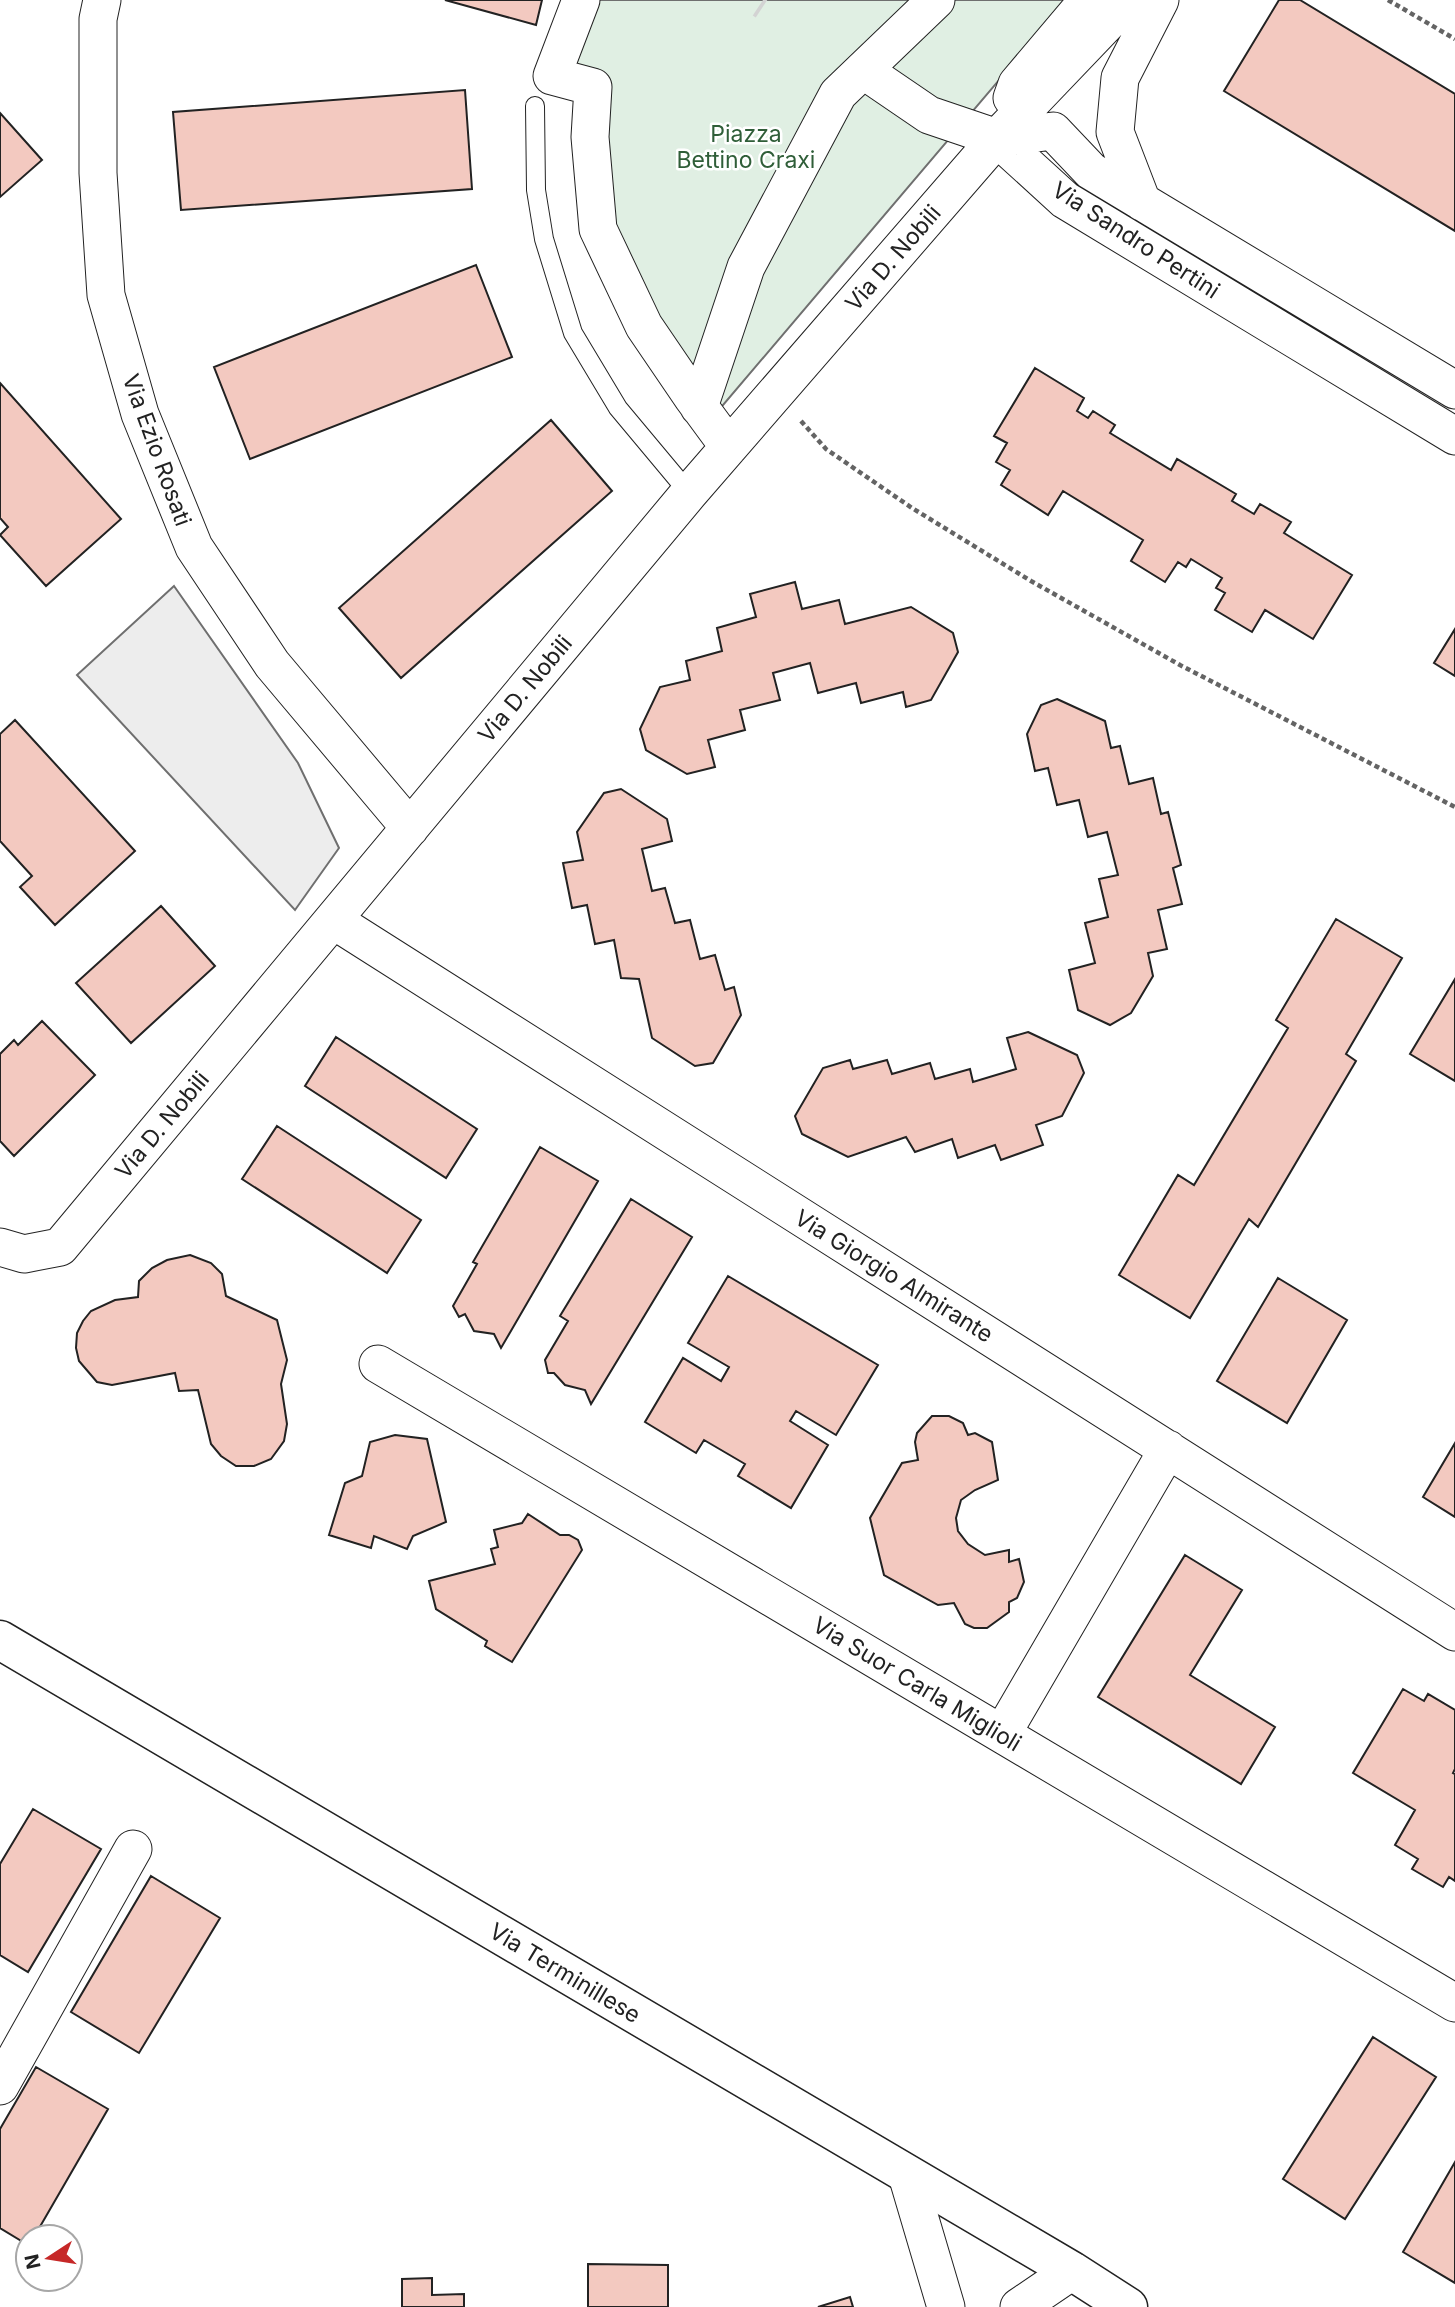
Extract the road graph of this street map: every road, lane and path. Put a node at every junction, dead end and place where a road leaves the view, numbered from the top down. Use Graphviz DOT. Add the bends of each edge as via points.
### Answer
graph roads {
  1 [pos="102,0"];
  2 [pos="581,0"];
  3 [pos="936,0"];
  4 [pos="1088,0"];
  5 [pos="1129,0"];
  6 [pos="1160,0"];
  7 [pos="1388,0"];
  8 [pos="1455,39"];
  9 [pos="863,70"];
  10 [pos="535,106"];
  11 [pos="997,138"];
  12 [pos="1142,202"];
  13 [pos="1455,390"];
  14 [pos="776,393"];
  15 [pos="699,407"];
  16 [pos="1455,436"];
  17 [pos="729,447"];
  18 [pos="689,493"];
  19 [pos="1455,807"];
  20 [pos="410,828"];
  21 [pos="333,920"];
  22 [pos="0,1247"];
  23 [pos="378,1364"];
  24 [pos="1168,1449"];
  25 [pos="1455,1632"];
  26 [pos="0,1640"];
  27 [pos="1002,1734"];
  28 [pos="133,1849"];
  29 [pos="1455,2003"];
  30 [pos="0,2086"];
  31 [pos="907,2175"];
  32 [pos="1072,2271"];
  33 [pos="946,2307"];
  34 [pos="1019,2307"];
  35 [pos="1059,2307"];
  36 [pos="1128,2307"];
  1 -- 20 [label="street, Via Ezio Rosati" via="98,19 98,173 106,295 140,414 194,547 272,664"];
  2 -- 15 [label="street" via="552,76 593,87 590,136 598,229 644,326"];
  3 -- 9 [label="street"];
  4 -- 11 [label="street" via="1017,83"];
  5 -- 11 [label="street, Via D. Nobili"];
  6 -- 12 [label="street" via="1120,78 1115,132"];
  7 -- 8 [label="path"];
  9 -- 11 [label="street" via="929,115"];
  9 -- 15 [label="street" via="838,94 746,267"];
  10 -- 18 [label="lane" via="536,190 544,239 573,333 618,408"];
  11 -- 12 [label="street, Via Sandro Pertini" via="1053,131 1091,171"];
  11 -- 14 [label="street, Via D. Nobili"];
  11 -- 16 [label="street, Via Sandro Pertini" via="1065,200"];
  12 -- 13 [label="street, Via Sandro Pertini"];
  14 -- 17 [label="street, Via D. Nobili"];
  14 -- 19 [label="path" via="826,449 1031,581 1180,665"];
  15 -- 17 [label="street"];
  17 -- 18 [label="street, Via D. Nobili"];
  18 -- 20 [label="street, Via D. Nobili"];
  20 -- 21 [label="street, Via D. Nobili"];
  21 -- 22 [label="street, Via D. Nobili" via="60,1247 24,1254"];
  21 -- 24 [label="street, Via Giorgio Almirante"];
  23 -- 27 [label="street, Via Suor Carla Miglioli"];
  24 -- 25 [label="street, Via Giorgio Almirante"];
  24 -- 27 [label="street"];
  26 -- 31 [label="main road, Via Terminillese"];
  27 -- 29 [label="street, Via Suor Carla Miglioli"];
  28 -- 30 [label="street"];
  31 -- 32 [label="main road, Via Terminillese"];
  31 -- 33 [label="street"];
  32 -- 34 [label="street"];
  32 -- 35 [label="street"];
  32 -- 36 [label="main road, Via Terminillese"];
}
